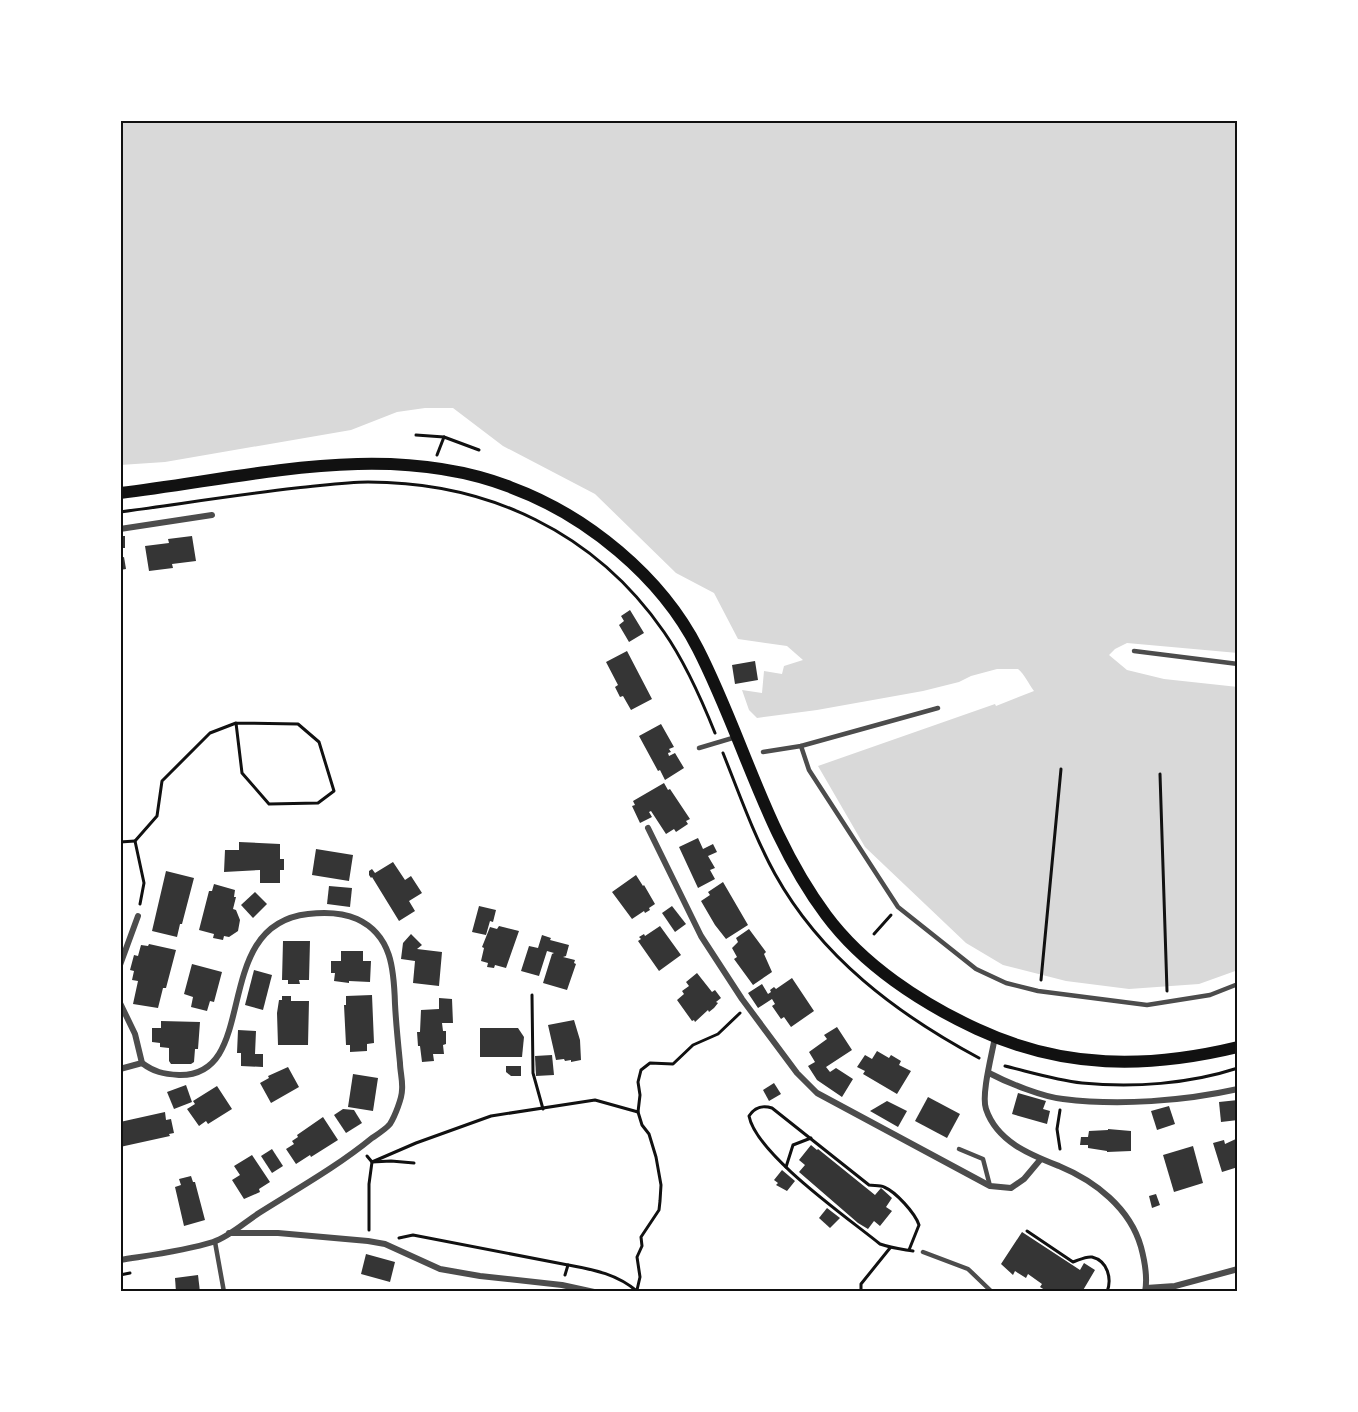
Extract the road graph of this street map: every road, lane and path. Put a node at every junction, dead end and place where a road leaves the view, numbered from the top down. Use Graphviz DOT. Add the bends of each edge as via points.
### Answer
graph roads {
  1 [pos="416,435"];
  2 [pos="479,450"];
  3 [pos="120,493"];
  4 [pos="212,515"];
  5 [pos="120,529"];
  6 [pos="1134,651"];
  7 [pos="1238,664"];
  8 [pos="938,708"];
  9 [pos="236,723"];
  10 [pos="736,737"];
  11 [pos="801,746"];
  12 [pos="699,748"];
  13 [pos="764,752"];
  14 [pos="1061,769"];
  15 [pos="1160,774"];
  16 [pos="648,828"];
  17 [pos="135,841"];
  18 [pos="120,842"];
  19 [pos="898,907"];
  20 [pos="138,916"];
  21 [pos="874,934"];
  22 [pos="120,965"];
  23 [pos="1041,980"];
  24 [pos="1238,984"];
  25 [pos="1167,991"];
  26 [pos="532,995"];
  27 [pos="120,1003"];
  28 [pos="750,1008"];
  29 [pos="995,1037"];
  30 [pos="1238,1047"];
  31 [pos="142,1063"];
  32 [pos="120,1069"];
  33 [pos="989,1073"];
  34 [pos="1238,1089"];
  35 [pos="1061,1099"];
  36 [pos="543,1109"];
  37 [pos="638,1112"];
  38 [pos="811,1138"];
  39 [pos="360,1148"];
  40 [pos="959,1149"];
  41 [pos="1060,1149"];
  42 [pos="1040,1160"];
  43 [pos="372,1162"];
  44 [pos="414,1163"];
  45 [pos="786,1167"];
  46 [pos="990,1186"];
  47 [pos="1027,1231"];
  48 [pos="228,1233"];
  49 [pos="378,1233"];
  50 [pos="397,1238"];
  51 [pos="215,1242"];
  52 [pos="890,1248"];
  53 [pos="909,1250"];
  54 [pos="922,1251"];
  55 [pos="120,1260"];
  56 [pos="568,1265"];
  57 [pos="1238,1269"];
  58 [pos="562,1285"];
  59 [pos="1146,1290"];
  60 [pos="638,1291"];
  61 [pos="224,1292"];
  62 [pos="594,1292"];
  63 [pos="861,1292"];
  64 [pos="992,1292"];
  65 [pos="1107,1292"];
  1 -- 2 [label="path" via="444,437"];
  3 -- 10 [label="main road" via="369,463 432,468 508,486 554,505 604,538 649,581 676,611 697,646"];
  4 -- 5 [label="street"];
  6 -- 7 [label="lane"];
  8 -- 11 [label="lane"];
  9 -- 9 [label="path" via="242,773 269,804 318,803 334,791 319,742 298,723"];
  9 -- 17 [label="path" via="210,733 162,781 157,816"];
  10 -- 12 [label="lane"];
  10 -- 29 [label="main road" via="781,843 828,918 858,951 901,985 945,1014"];
  11 -- 13 [label="lane"];
  11 -- 19 [label="lane" via="809,770"];
  14 -- 23 [label="path"];
  15 -- 25 [label="path"];
  16 -- 28 [label="street" via="701,936"];
  17 -- 18 [label="path"];
  17 -- 20 [label="path" via="144,883"];
  19 -- 21 [label="path"];
  19 -- 24 [label="lane" via="976,969 1006,983 1038,991 1147,1005 1210,995"];
  20 -- 22 [label="street"];
  26 -- 36 [label="path" via="533,1073"];
  27 -- 31 [label="street" via="135,1034"];
  28 -- 37 [label="path" via="673,1064 650,1063 641,1070"];
  28 -- 46 [label="street" via="797,1073 817,1093"];
  29 -- 30 [label="main road" via="1028,1048 1104,1062 1142,1063 1197,1057"];
  29 -- 33 [label="street"];
  31 -- 32 [label="street"];
  31 -- 39 [label="street" via="155,1072 189,1075 221,1055 251,954 280,922 322,913 359,920 380,934 387,947 395,987 402,1091 390,1124"];
  33 -- 35 [label="street"];
  33 -- 42 [label="street" via="984,1091 986,1109 993,1122 1014,1146"];
  34 -- 35 [label="street" via="1207,1096 1120,1102"];
  35 -- 41 [label="path" via="1057,1129"];
  36 -- 37 [label="path" via="595,1100"];
  36 -- 43 [label="path" via="491,1116"];
  37 -- 60 [label="path" via="649,1134 661,1185 659,1210 641,1237"];
  38 -- 45 [label="path" via="793,1145"];
  38 -- 45 [label="path" via="772,1108 763,1106 752,1111 751,1126"];
  38 -- 53 [label="path" via="869,1185 884,1186 915,1214 919,1226"];
  39 -- 43 [label="path"];
  39 -- 48 [label="street"];
  40 -- 46 [label="lane" via="983,1160"];
  42 -- 46 [label="street" via="1011,1188"];
  42 -- 59 [label="street" via="1103,1191 1123,1211 1138,1237 1146,1264"];
  43 -- 44 [label="path"];
  43 -- 49 [label="path" via="369,1230"];
  45 -- 52 [label="path"];
  47 -- 65 [label="path" via="1073,1262 1092,1257 1103,1263 1110,1283"];
  48 -- 51 [label="street"];
  48 -- 58 [label="street" via="368,1240 440,1269"];
  50 -- 56 [label="path" via="413,1234"];
  51 -- 55 [label="street"];
  51 -- 61 [label="lane"];
  52 -- 53 [label="path"];
  52 -- 63 [label="path" via="861,1284"];
  53 -- 54 [label="path"];
  54 -- 64 [label="lane" via="968,1269"];
  56 -- 58 [label="path"];
  56 -- 60 [label="path" via="604,1272"];
  57 -- 59 [label="street"];
  58 -- 62 [label="street"];
}
